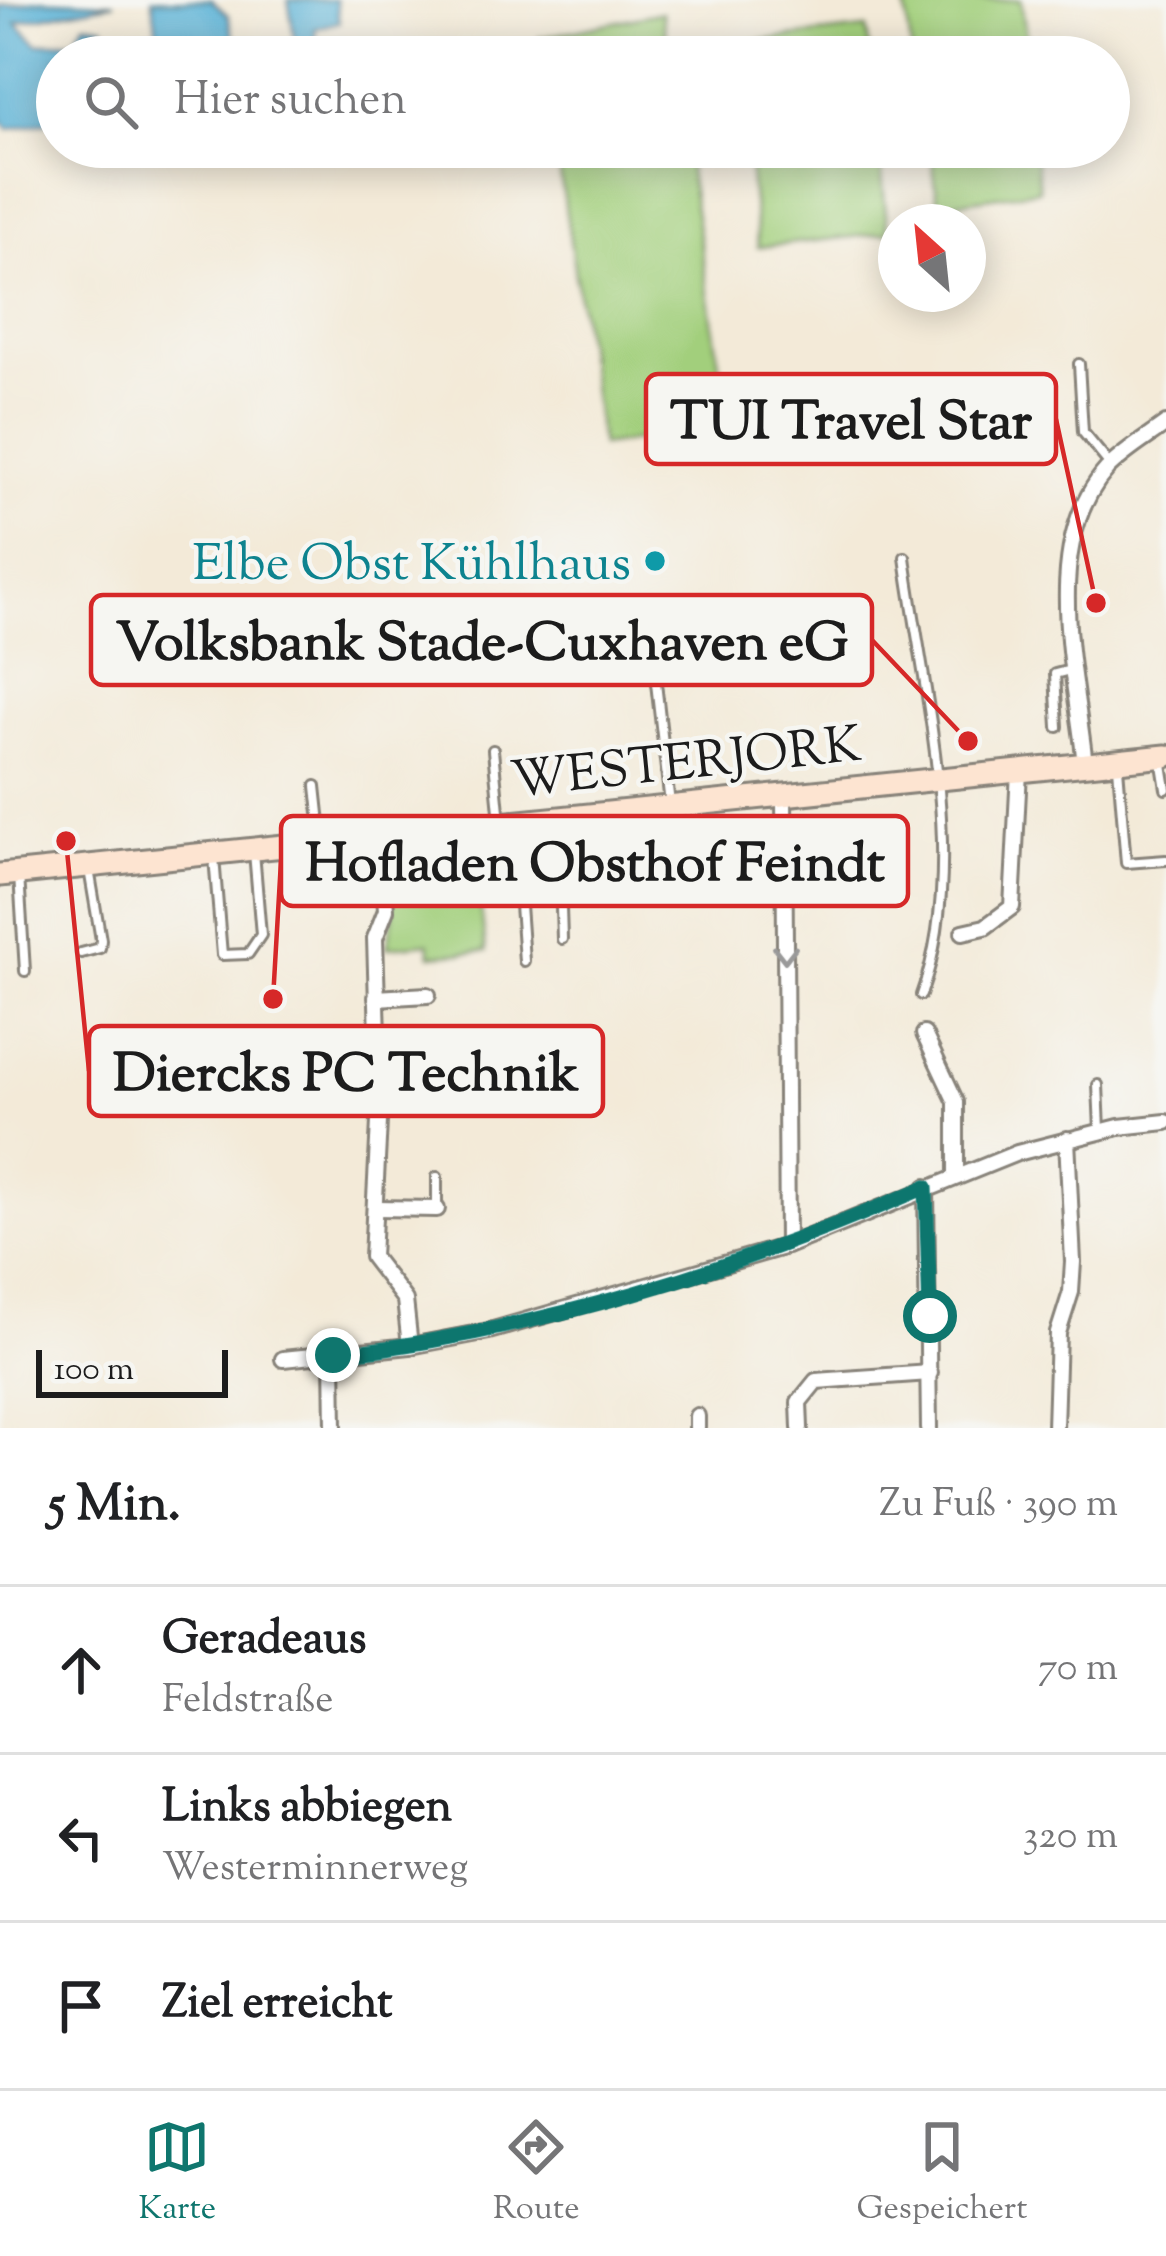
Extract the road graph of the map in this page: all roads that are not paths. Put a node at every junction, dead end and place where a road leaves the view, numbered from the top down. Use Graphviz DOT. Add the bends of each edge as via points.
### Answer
graph roads {
  1 [pos="1078,364"];
  2 [pos="1166,424"];
  3 [pos="1111,466"];
  4 [pos="904,556"];
  5 [pos="653,657"];
  6 [pos="1076,669"];
  7 [pos="1058,727"];
  8 [pos="493,750"];
  9 [pos="1164,757"];
  10 [pos="1118,761"];
  11 [pos="1084,765"];
  12 [pos="1019,771"];
  13 [pos="939,779"];
  14 [pos="316,786"];
  15 [pos="1166,789"];
  16 [pos="784,795"];
  17 [pos="670,806"];
  18 [pos="575,816"];
  19 [pos="489,825"];
  20 [pos="381,837"];
  21 [pos="322,844"];
  22 [pos="254,851"];
  23 [pos="214,855"];
  24 [pos="1166,860"];
  25 [pos="89,867"];
  26 [pos="9,874"];
  27 [pos="964,932"];
  28 [pos="562,939"];
  29 [pos="81,953"];
  30 [pos="524,961"];
  31 [pos="26,971"];
  32 [pos="428,994"];
  33 [pos="921,994"];
  34 [pos="376,998"];
  35 [pos="924,1034"];
  36 [pos="1098,1085"];
  37 [pos="460,1101"];
  38 [pos="380,1102"];
  39 [pos="1166,1122"];
  40 [pos="1100,1131"];
  41 [pos="1067,1139"];
  42 [pos="956,1174"];
  43 [pos="437,1177"];
  44 [pos="926,1187"];
  45 [pos="377,1208"];
  46 [pos="437,1209"];
  47 [pos="788,1246"];
  48 [pos="410,1346"];
  49 [pos="333,1355"];
  50 [pos="284,1358"];
  51 [pos="930,1372"];
  52 [pos="334,1428"];
  53 [pos="800,1428"];
  54 [pos="929,1428"];
  55 [pos="1055,1428"];
  1 -- 3 [label="lane" via="1083,432"];
  2 -- 3 [label="street"];
  3 -- 6 [label="street" via="1074,529 1067,580"];
  4 -- 13 [label="lane"];
  5 -- 17 [label="lane"];
  6 -- 7 [label="lane" via="1055,674"];
  6 -- 11 [label="street"];
  8 -- 19 [label="lane"];
  9 -- 10 [label="main road, WESTERJORK"];
  9 -- 15 [label="lane"];
  10 -- 11 [label="main road, WESTERJORK"];
  10 -- 24 [label="lane" via="1126,863"];
  11 -- 12 [label="main road, WESTERJORK"];
  12 -- 13 [label="main road, WESTERJORK"];
  12 -- 27 [label="street" via="1012,907"];
  13 -- 16 [label="main road, WESTERJORK"];
  13 -- 33 [label="lane" via="937,944"];
  14 -- 21 [label="lane"];
  16 -- 17 [label="main road, WESTERJORK"];
  16 -- 47 [label="street, one-way"];
  17 -- 18 [label="main road, WESTERJORK"];
  18 -- 19 [label="main road, WESTERJORK"];
  18 -- 28 [label="lane" via="578,875 560,877"];
  19 -- 20 [label="main road, WESTERJORK"];
  19 -- 30 [label="lane" via="482,872 520,905"];
  20 -- 21 [label="main road, WESTERJORK"];
  20 -- 34 [label="street" via="386,910 375,938"];
  21 -- 22 [label="main road, WESTERJORK"];
  22 -- 23 [label="main road, WESTERJORK"];
  22 -- 23 [label="lane" via="261,934 248,954 222,955"];
  23 -- 25 [label="main road, WESTERJORK"];
  25 -- 26 [label="main road, WESTERJORK"];
  25 -- 29 [label="lane" via="100,948"];
  26 -- 31 [label="lane"];
  32 -- 34 [label="street"];
  34 -- 38 [label="street"];
  35 -- 42 [label="street" via="956,1102"];
  36 -- 40 [label="lane"];
  37 -- 38 [label="street"];
  38 -- 45 [label="street"];
  39 -- 40 [label="street"];
  40 -- 41 [label="street"];
  41 -- 42 [label="street"];
  41 -- 55 [label="street" via="1073,1262 1058,1333"];
  42 -- 44 [label="street"];
  43 -- 46 [label="lane"];
  44 -- 47 [label="street"];
  44 -- 51 [label="street"];
  45 -- 46 [label="street"];
  45 -- 48 [label="street" via="372,1257 405,1300"];
  47 -- 48 [label="street"];
  48 -- 49 [label="street"];
  49 -- 50 [label="street"];
  49 -- 52 [label="street"];
  51 -- 53 [label="street" via="816,1381 800,1402"];
  51 -- 54 [label="street"];
}
